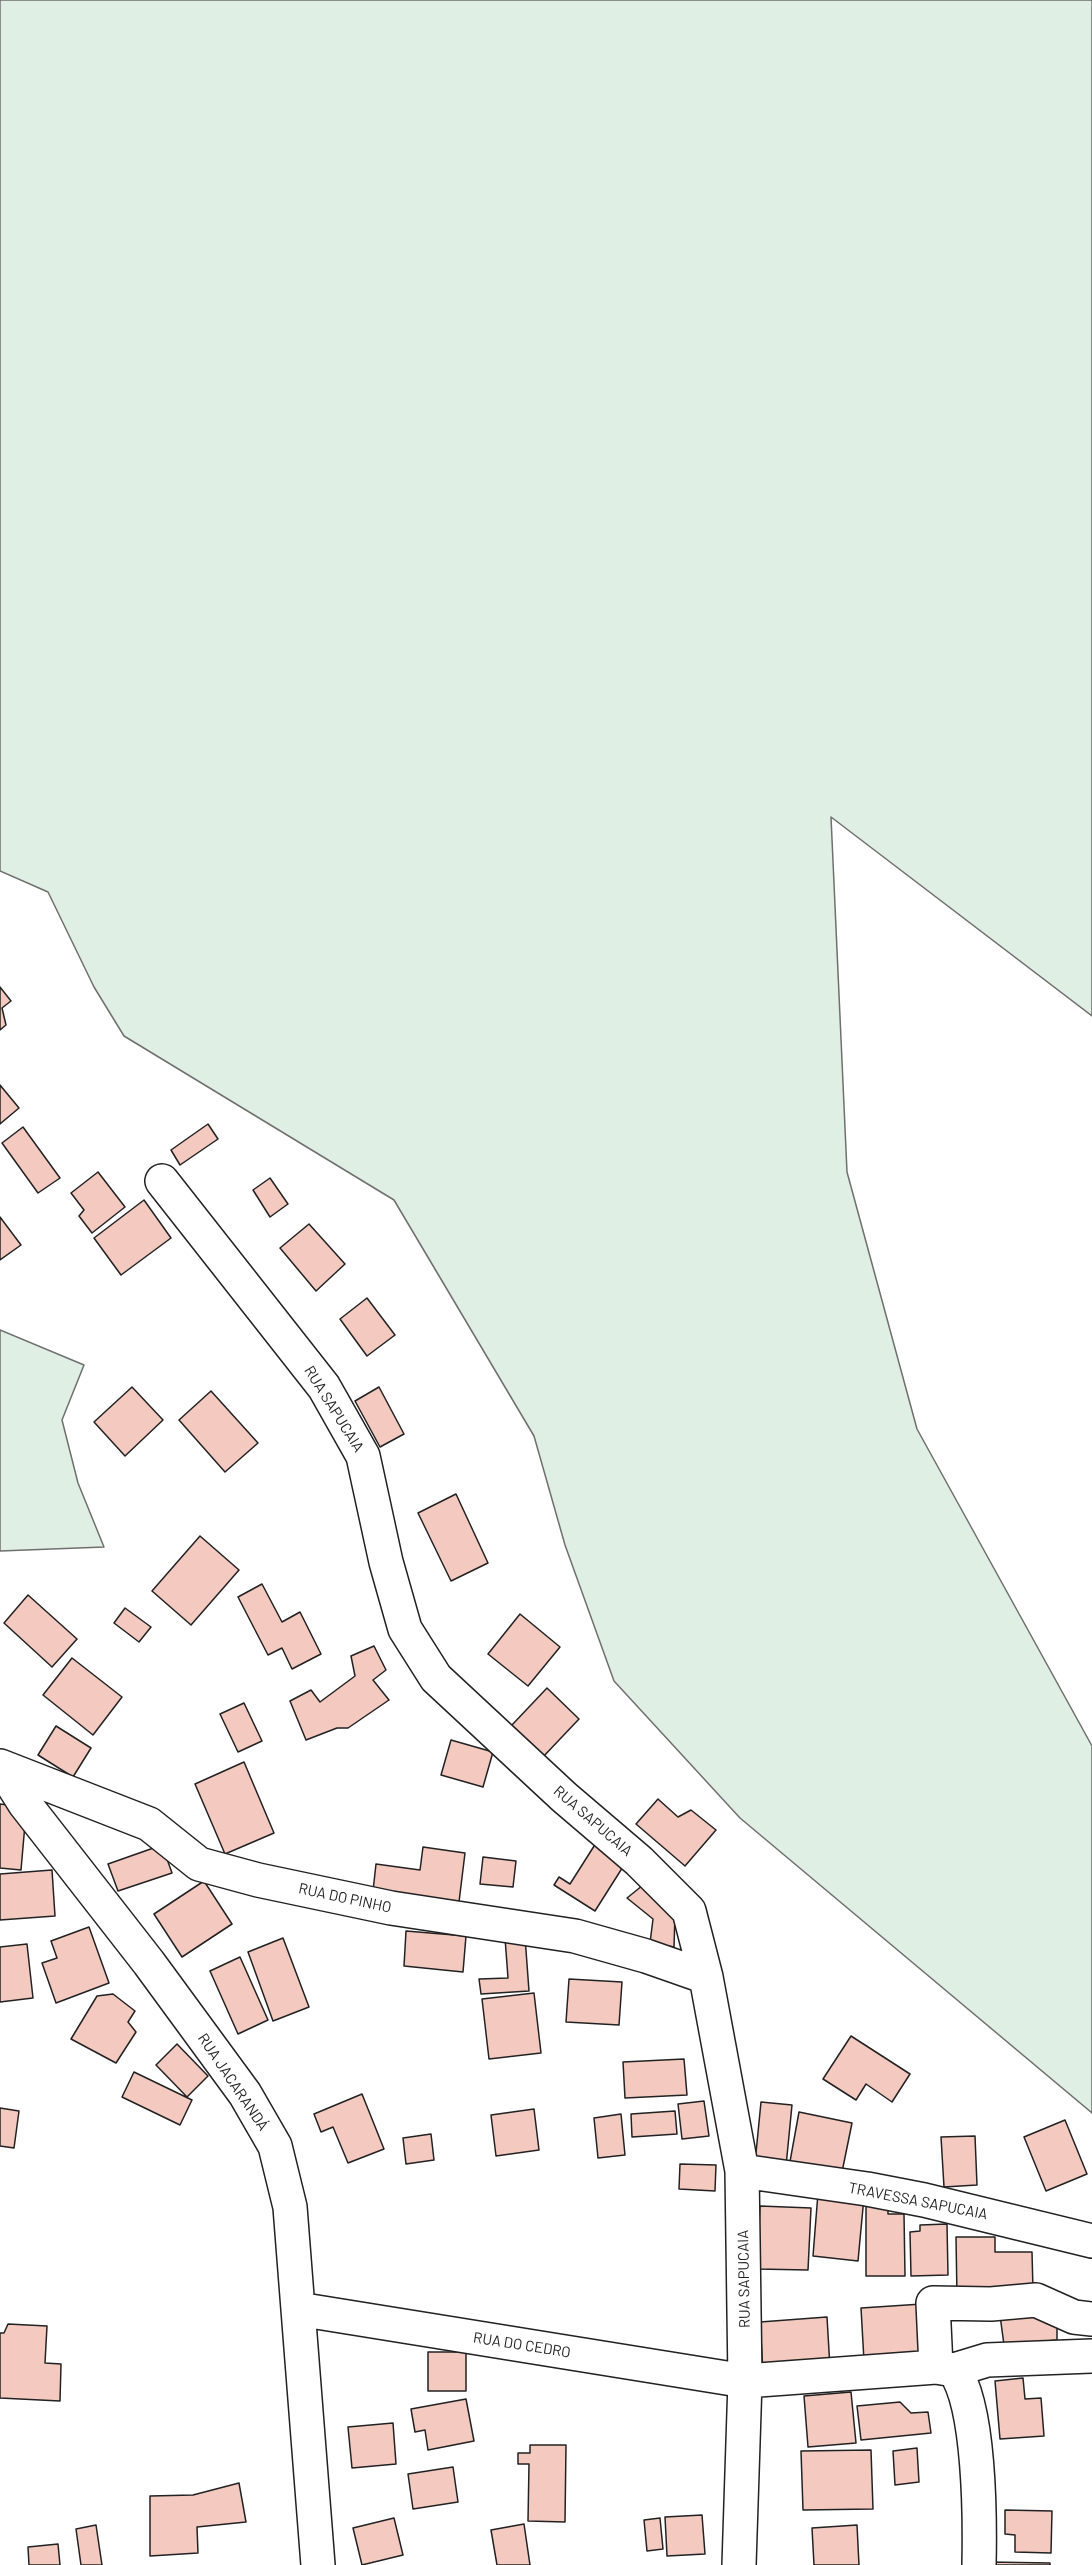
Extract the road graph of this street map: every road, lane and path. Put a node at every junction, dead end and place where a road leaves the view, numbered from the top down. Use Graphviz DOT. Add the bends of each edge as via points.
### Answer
graph roads {
  1 [pos="162,1180"];
  2 [pos="1,1767"];
  3 [pos="706,1977"];
  4 [pos="742,2171"];
  5 [pos="1092,2241"];
  6 [pos="298,2309"];
  7 [pos="1092,2319"];
  8 [pos="1092,2356"];
  9 [pos="945,2369"];
  10 [pos="745,2381"];
  11 [pos="318,2565"];
  12 [pos="739,2565"];
  13 [pos="980,2565"];
  1 -- 3 [label="street, RUA SAPUCAIA" via="324,1387 363,1456 405,1629 436,1678 689,1911"];
  2 -- 3 [label="street, RUA DO PINHO" via="149,1824 199,1864 391,1908 574,1936"];
  2 -- 6 [label="street, RUA JACARANDÁ" via="245,2094 275,2146 290,2207"];
  3 -- 4 [label="street, RUA SAPUCAIA"];
  4 -- 5 [label="street, TRAVESSA SAPUCAIA" via="934,2202"];
  4 -- 10 [label="street, RUA SAPUCAIA"];
  6 -- 10 [label="street, RUA DO CEDRO"];
  6 -- 11 [label="street, RUA JACARANDÁ"];
  7 -- 9 [label="street" via="1074,2317 1036,2300 933,2303"];
  8 -- 9 [label="street, RUA DO CEDRO" via="987,2360"];
  9 -- 10 [label="street, RUA DO CEDRO"];
  9 -- 13 [label="street" via="963,2382 980,2496"];
  10 -- 12 [label="street, RUA SAPUCAIA"];
}
